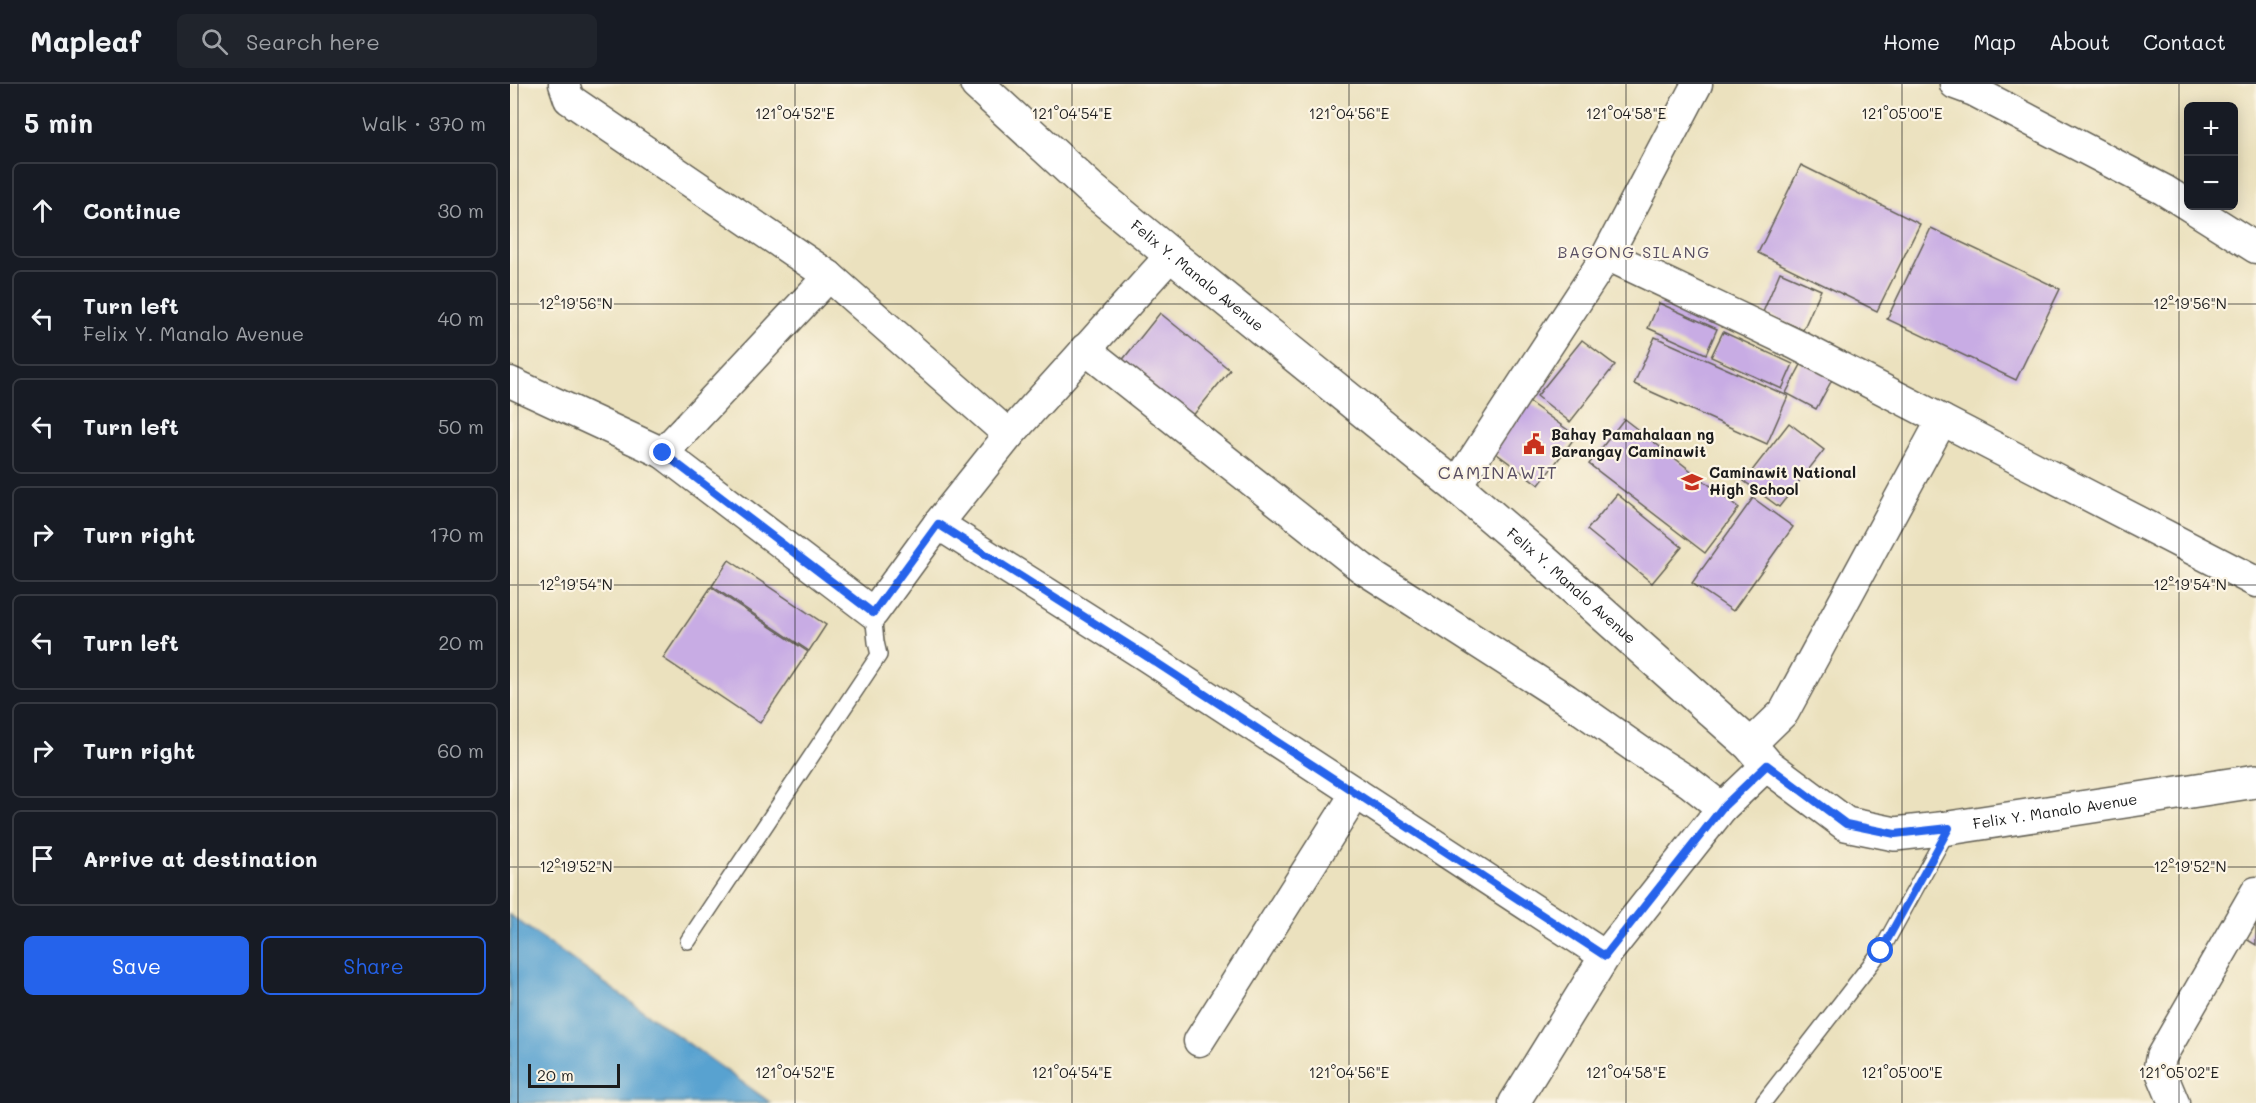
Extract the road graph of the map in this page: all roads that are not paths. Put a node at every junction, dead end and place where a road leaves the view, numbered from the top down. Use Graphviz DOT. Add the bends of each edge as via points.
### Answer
graph roads {
  1 [pos="564,84"];
  2 [pos="977,84"];
  3 [pos="1697,84"];
  4 [pos="1955,84"];
  5 [pos="2256,248"];
  6 [pos="1171,255"];
  7 [pos="1607,255"];
  8 [pos="829,276"];
  9 [pos="1085,349"];
  10 [pos="510,382"];
  11 [pos="1942,420"];
  12 [pos="1009,435"];
  13 [pos="663,453"];
  14 [pos="1456,486"];
  15 [pos="938,524"];
  16 [pos="2256,582"];
  17 [pos="873,613"];
  18 [pos="1758,755"];
  19 [pos="2256,781"];
  20 [pos="1356,793"];
  21 [pos="1722,808"];
  22 [pos="1949,828"];
  23 [pos="2256,892"];
  24 [pos="688,941"];
  25 [pos="1605,956"];
  26 [pos="1198,1041"];
  27 [pos="1514,1103"];
  28 [pos="1763,1103"];
  29 [pos="2174,1103"];
  1 -- 8 [label="street" via="569,99"];
  2 -- 6 [label="main road, Felix Y. Manalo Avenue" via="1090,188"];
  3 -- 7 [label="street"];
  4 -- 5 [label="street" via="2163,190"];
  6 -- 9 [label="street"];
  6 -- 14 [label="main road, Felix Y. Manalo Avenue"];
  7 -- 11 [label="street" via="1795,344"];
  7 -- 14 [label="street"];
  8 -- 12 [label="street"];
  8 -- 13 [label="street"];
  9 -- 12 [label="street"];
  9 -- 21 [label="street" via="1362,568 1566,699"];
  10 -- 13 [label="street"];
  11 -- 16 [label="street"];
  11 -- 18 [label="street"];
  12 -- 15 [label="street"];
  13 -- 17 [label="street"];
  14 -- 18 [label="main road, Felix Y. Manalo Avenue"];
  15 -- 17 [label="street"];
  15 -- 20 [label="street"];
  17 -- 24 [label="lane" via="879,655"];
  18 -- 21 [label="street"];
  18 -- 22 [label="main road, Felix Y. Manalo Avenue" via="1846,824 1895,834"];
  19 -- 22 [label="main road, Felix Y. Manalo Avenue"];
  20 -- 25 [label="street"];
  20 -- 26 [label="street"];
  21 -- 25 [label="street"];
  22 -- 28 [label="lane" via="1881,951"];
  23 -- 29 [label="street" via="2160,1057 2158,1067"];
  25 -- 27 [label="street"];
}
